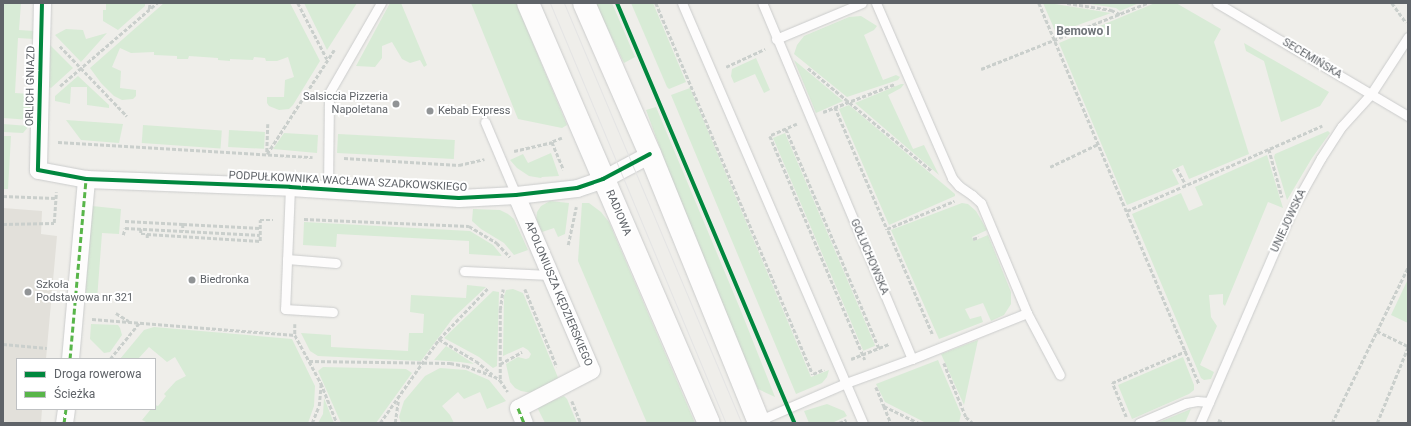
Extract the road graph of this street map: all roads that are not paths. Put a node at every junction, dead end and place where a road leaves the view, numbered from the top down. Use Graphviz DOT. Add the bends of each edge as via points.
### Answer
graph roads {
  1 [pos="42,3"];
  2 [pos="381,3"];
  3 [pos="528,3"];
  4 [pos="584,3"];
  5 [pos="682,3"];
  6 [pos="762,3"];
  7 [pos="862,3"];
  8 [pos="876,3"];
  9 [pos="1217,3"];
  10 [pos="1408,37"];
  11 [pos="777,41"];
  12 [pos="1371,94"];
  13 [pos="1408,116"];
  14 [pos="485,122"];
  15 [pos="650,154"];
  16 [pos="38,170"];
  17 [pos="86,179"];
  18 [pos="603,179"];
  19 [pos="290,187"];
  20 [pos="328,190"];
  21 [pos="516,195"];
  22 [pos="288,259"];
  23 [pos="336,264"];
  24 [pos="464,271"];
  25 [pos="550,275"];
  26 [pos="333,312"];
  27 [pos="1027,313"];
  28 [pos="70,358"];
  29 [pos="912,359"];
  30 [pos="1060,375"];
  31 [pos="846,383"];
  32 [pos="1210,398"];
  33 [pos="66,410"];
  34 [pos="521,415"];
  35 [pos="759,422"];
  36 [pos="64,423"];
  37 [pos="709,423"];
  38 [pos="863,423"];
  39 [pos="1139,423"];
  40 [pos="1200,423"];
  1 -- 16 [label="street, ORLICH GNIAZD"];
  2 -- 20 [label="lane" via="328,93"];
  3 -- 18 [label="street, RADIOWA"];
  4 -- 15 [label="street"];
  5 -- 31 [label="lane"];
  6 -- 11 [label="lane, GOŁUCHOWSKA"];
  7 -- 11 [label="lane"];
  8 -- 27 [label="lane" via="952,178 981,203"];
  9 -- 12 [label="lane, SECEMIŃSKA"];
  10 -- 12 [label="lane, UNIEJOWSKA"];
  11 -- 29 [label="lane, GOŁUCHOWSKA"];
  12 -- 13 [label="lane, SECEMIŃSKA"];
  12 -- 32 [label="lane, UNIEJOWSKA" via="1342,126 1294,206"];
  14 -- 21 [label="lane"];
  15 -- 18 [label="street, PODPUŁKOWNIKA WACŁAWA SZADKOWSKIEGO"];
  15 -- 35 [label="street"];
  16 -- 17 [label="street, PODPUŁKOWNIKA WACŁAWA SZADKOWSKIEGO"];
  17 -- 19 [label="street, PODPUŁKOWNIKA WACŁAWA SZADKOWSKIEGO"];
  17 -- 28 [label="street"];
  18 -- 21 [label="street, PODPUŁKOWNIKA WACŁAWA SZADKOWSKIEGO" via="576,188"];
  18 -- 37 [label="street, RADIOWA"];
  19 -- 20 [label="street, PODPUŁKOWNIKA WACŁAWA SZADKOWSKIEGO"];
  19 -- 22 [label="lane"];
  20 -- 21 [label="street, PODPUŁKOWNIKA WACŁAWA SZADKOWSKIEGO" via="459,198"];
  21 -- 25 [label="street, APOLONIUSZA KĘDZIERSKIEGO"];
  22 -- 23 [label="lane"];
  22 -- 26 [label="lane" via="285,309"];
  24 -- 25 [label="lane"];
  25 -- 34 [label="street, APOLONIUSZA KĘDZIERSKIEGO" via="594,375 564,384"];
  27 -- 29 [label="lane"];
  27 -- 30 [label="lane"];
  29 -- 31 [label="lane"];
  31 -- 35 [label="lane"];
  31 -- 38 [label="lane"];
  32 -- 39 [label="lane" via="1186,403"];
  32 -- 40 [label="lane, UNIEJOWSKA"];
  33 -- 36 [label="street"];
}
